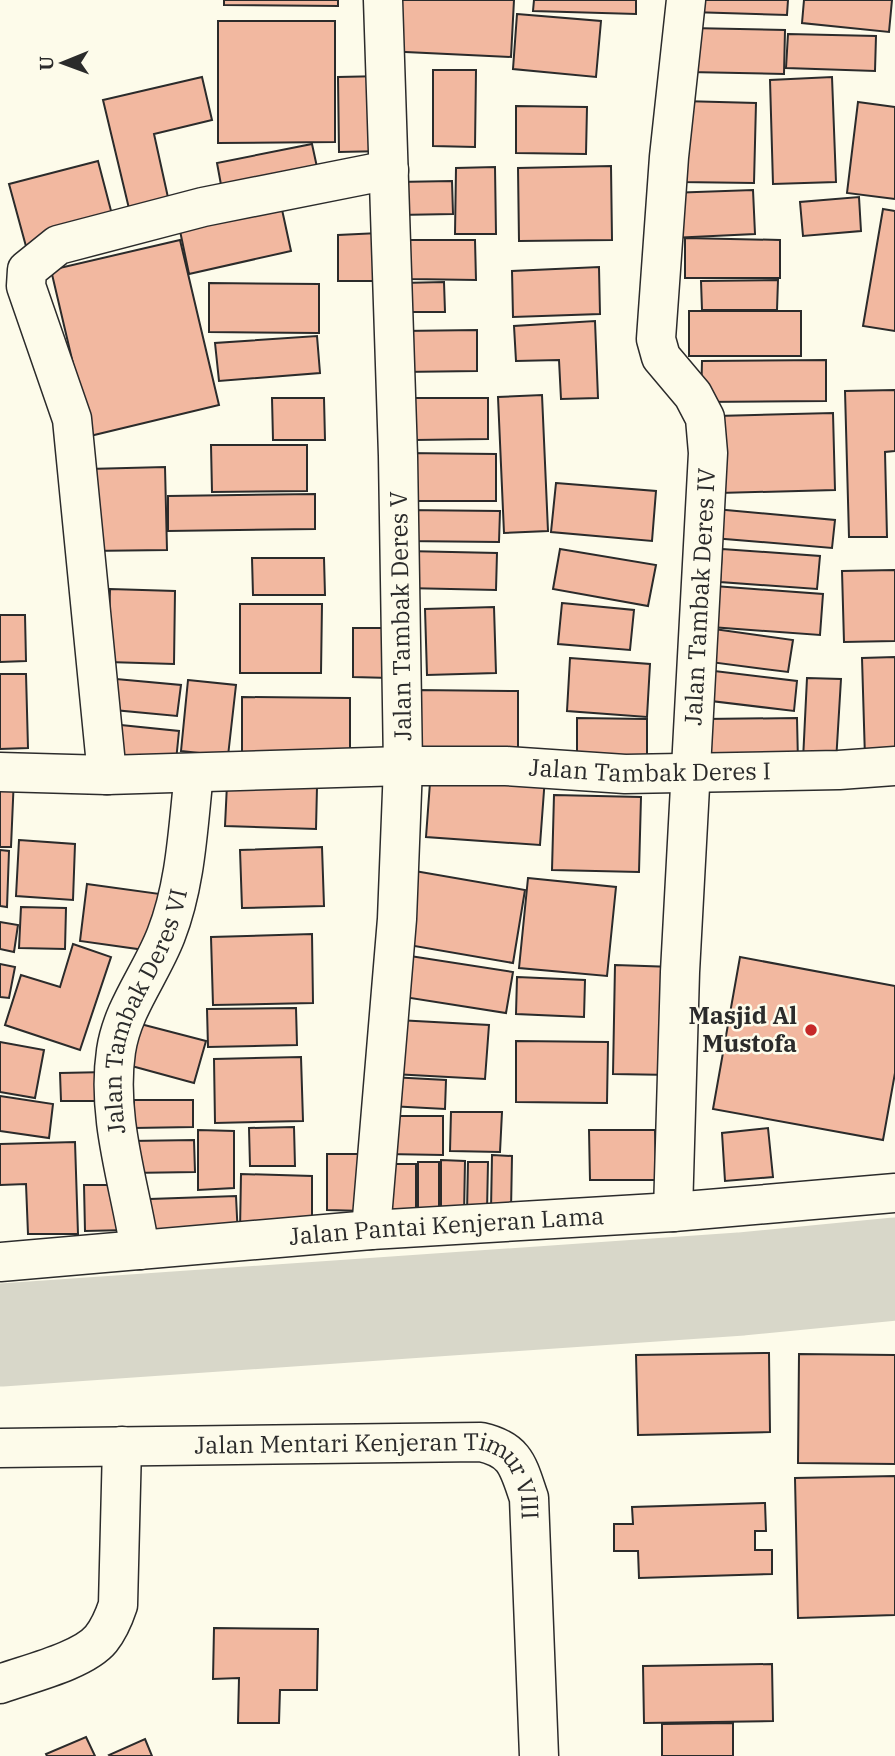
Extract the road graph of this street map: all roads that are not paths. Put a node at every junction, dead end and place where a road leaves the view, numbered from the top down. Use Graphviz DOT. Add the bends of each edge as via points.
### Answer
graph roads {
  1 [pos="383,0"];
  2 [pos="686,0"];
  3 [pos="389,170"];
  4 [pos="403,766"];
  5 [pos="895,766"];
  6 [pos="0,772"];
  7 [pos="692,772"];
  8 [pos="194,773"];
  9 [pos="107,775"];
  10 [pos="895,1193"];
  11 [pos="673,1212"];
  12 [pos="371,1230"];
  13 [pos="140,1251"];
  14 [pos="0,1262"];
  15 [pos="122,1446"];
  16 [pos="0,1448"];
  17 [pos="0,1684"];
  18 [pos="539,1756"];
  1 -- 3 [label="street, Jalan Tambak Deres V"];
  2 -- 7 [label="street, Jalan Tambak Deres IV" via="656,339 672,375 693,395 705,418 706,509"];
  3 -- 4 [label="street, Jalan Tambak Deres V"];
  3 -- 9 [label="street" via="204,207 58,245 27,270 26,286 72,419"];
  4 -- 7 [label="street, Jalan Tambak Deres I"];
  4 -- 8 [label="street, Jalan Tambak Deres I"];
  4 -- 12 [label="street, Jalan Tambak Deres V" via="397,919"];
  5 -- 7 [label="street, Jalan Tambak Deres I"];
  6 -- 9 [label="street, Jalan Tambak Deres I"];
  7 -- 11 [label="street, Jalan Tambak Deres IV"];
  8 -- 9 [label="street, Jalan Tambak Deres I"];
  8 -- 13 [label="street, Jalan Tambak Deres VI" via="176,906 116,1049 114,1108"];
  10 -- 11 [label="street, Jalan Pantai Kenjeran Lama"];
  11 -- 12 [label="street, Jalan Pantai Kenjeran Lama"];
  12 -- 13 [label="street, Jalan Pantai Kenjeran Lama"];
  13 -- 14 [label="street, Jalan Pantai Kenjeran Lama"];
  15 -- 16 [label="street, Jalan Mentari Kenjeran Timur VIII"];
  15 -- 17 [label="street" via="118,1605 112,1622 100,1641 79,1654"];
  15 -- 18 [label="street, Jalan Mentari Kenjeran Timur VIII" via="481,1442 501,1447 519,1469 529,1498"];
}
